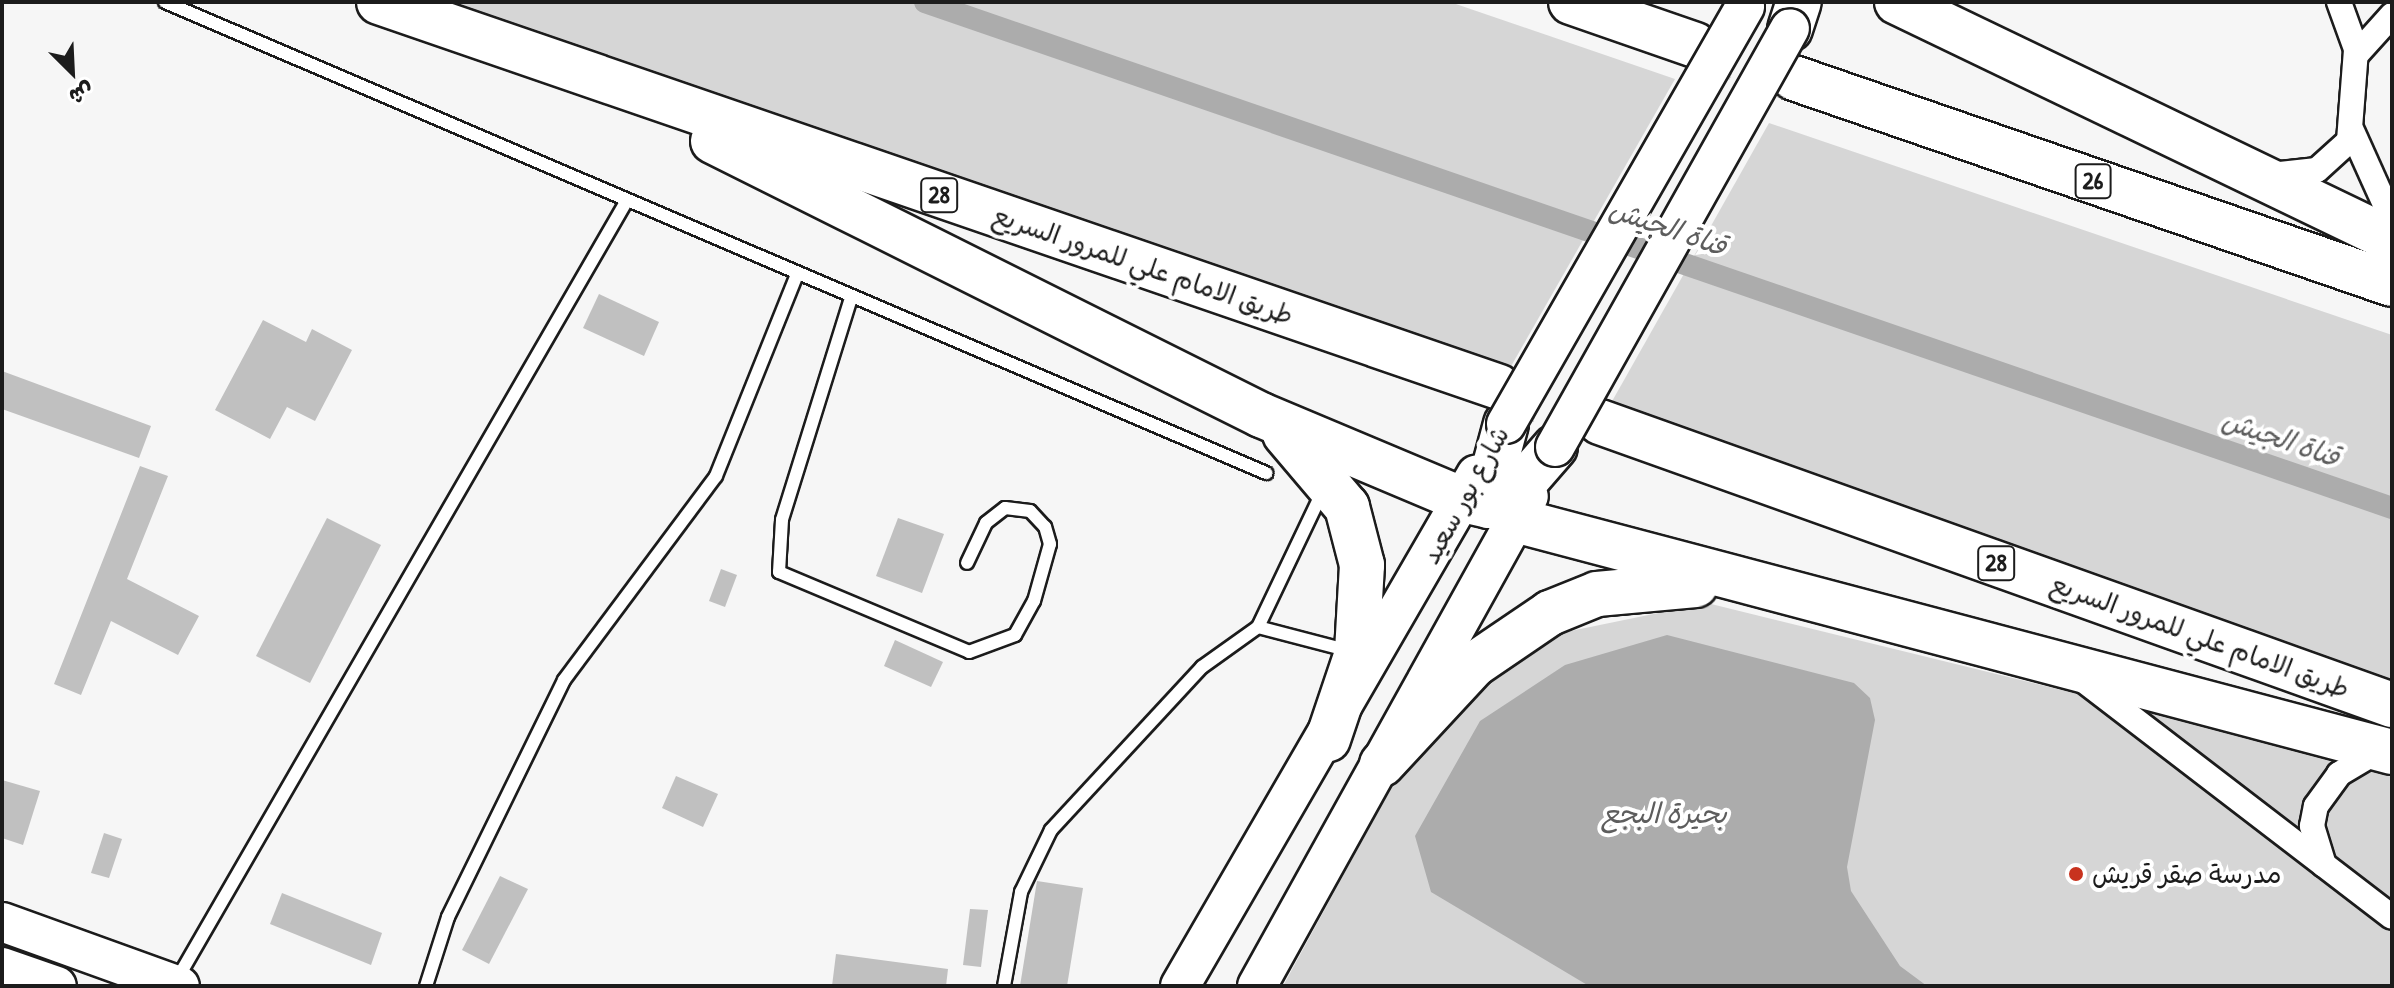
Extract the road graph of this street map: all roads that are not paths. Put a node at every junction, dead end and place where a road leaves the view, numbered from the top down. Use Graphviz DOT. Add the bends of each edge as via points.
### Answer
graph roads {
  1 [pos="165,2"];
  2 [pos="379,2"];
  3 [pos="1571,2"];
  4 [pos="1897,2"];
  5 [pos="1964,2"];
  6 [pos="2339,2"];
  7 [pos="1747,4"];
  8 [pos="1798,11"];
  9 [pos="2392,15"];
  10 [pos="1695,45"];
  11 [pos="2356,55"];
  12 [pos="2023,57"];
  13 [pos="580,71"];
  14 [pos="1794,78"];
  15 [pos="2352,131"];
  16 [pos="2261,176"];
  17 [pos="626,202"];
  18 [pos="2392,220"];
  19 [pos="2392,240"];
  20 [pos="797,275"];
  21 [pos="2392,284"];
  22 [pos="851,298"];
  23 [pos="1502,405"];
  24 [pos="1261,415"];
  25 [pos="1600,422"];
  26 [pos="1555,447"];
  27 [pos="1266,473"];
  28 [pos="1328,479"];
  29 [pos="1497,499"];
  30 [pos="967,563"];
  31 [pos="1751,586"];
  32 [pos="1258,627"];
  33 [pos="1357,653"];
  34 [pos="2066,667"];
  35 [pos="2392,705"];
  36 [pos="1328,739"];
  37 [pos="2386,751"];
  38 [pos="1382,764"];
  39 [pos="2324,865"];
  40 [pos="2392,917"];
  41 [pos="2,922"];
  42 [pos="2,967"];
  43 [pos="178,985"];
  44 [pos="57,986"];
  45 [pos="426,986"];
  46 [pos="1004,986"];
  47 [pos="1180,986"];
  48 [pos="1257,986"];
  1 -- 17 [label="lane"];
  2 -- 13 [label="highway, طريق الامام علي للمرور السريع / 28"];
  3 -- 10 [label="highway"];
  4 -- 12 [label="highway"];
  5 -- 12 [label="highway"];
  6 -- 11 [label="street"];
  7 -- 23 [label="main road, شارع بور سعيد, bridge"];
  8 -- 26 [label="main road, bridge"];
  9 -- 11 [label="street"];
  11 -- 15 [label="street"];
  12 -- 16 [label="highway"];
  13 -- 23 [label="highway, طريق الامام علي للمرور السريع / 28"];
  13 -- 24 [label="highway"];
  14 -- 21 [label="highway, 26"];
  15 -- 16 [label="street" via="2327,166"];
  15 -- 18 [label="street"];
  16 -- 19 [label="highway"];
  17 -- 20 [label="lane"];
  17 -- 43 [label="lane"];
  20 -- 22 [label="lane"];
  20 -- 45 [label="lane" via="716,476 564,680 455,900"];
  22 -- 27 [label="lane"];
  22 -- 30 [label="lane" via="782,520 779,572 969,652 1015,635 1038,587 1050,544 1045,527 1030,511 1005,508 986,523"];
  23 -- 29 [label="highway"];
  24 -- 28 [label="highway"];
  24 -- 29 [label="highway"];
  25 -- 35 [label="highway, طريق الامام علي للمرور السريع / 28"];
  26 -- 29 [label="highway"];
  28 -- 32 [label="lane"];
  28 -- 33 [label="highway" via="1357,534 1363,595"];
  29 -- 31 [label="highway"];
  29 -- 36 [label="main road, شارع بور سعيد"];
  29 -- 38 [label="main road"];
  31 -- 34 [label="highway"];
  31 -- 38 [label="highway" via="1641,587 1550,613 1475,664"];
  32 -- 33 [label="lane"];
  32 -- 46 [label="lane" via="1202,667 1051,830 1021,892"];
  33 -- 36 [label="highway"];
  34 -- 37 [label="highway"];
  34 -- 39 [label="street"];
  36 -- 47 [label="main road, شارع بور سعيد"];
  37 -- 39 [label="street" via="2339,774 2316,806 2312,826"];
  38 -- 48 [label="main road"];
  39 -- 40 [label="street"];
  41 -- 43 [label="main road"];
  42 -- 44 [label="main road"];
}
